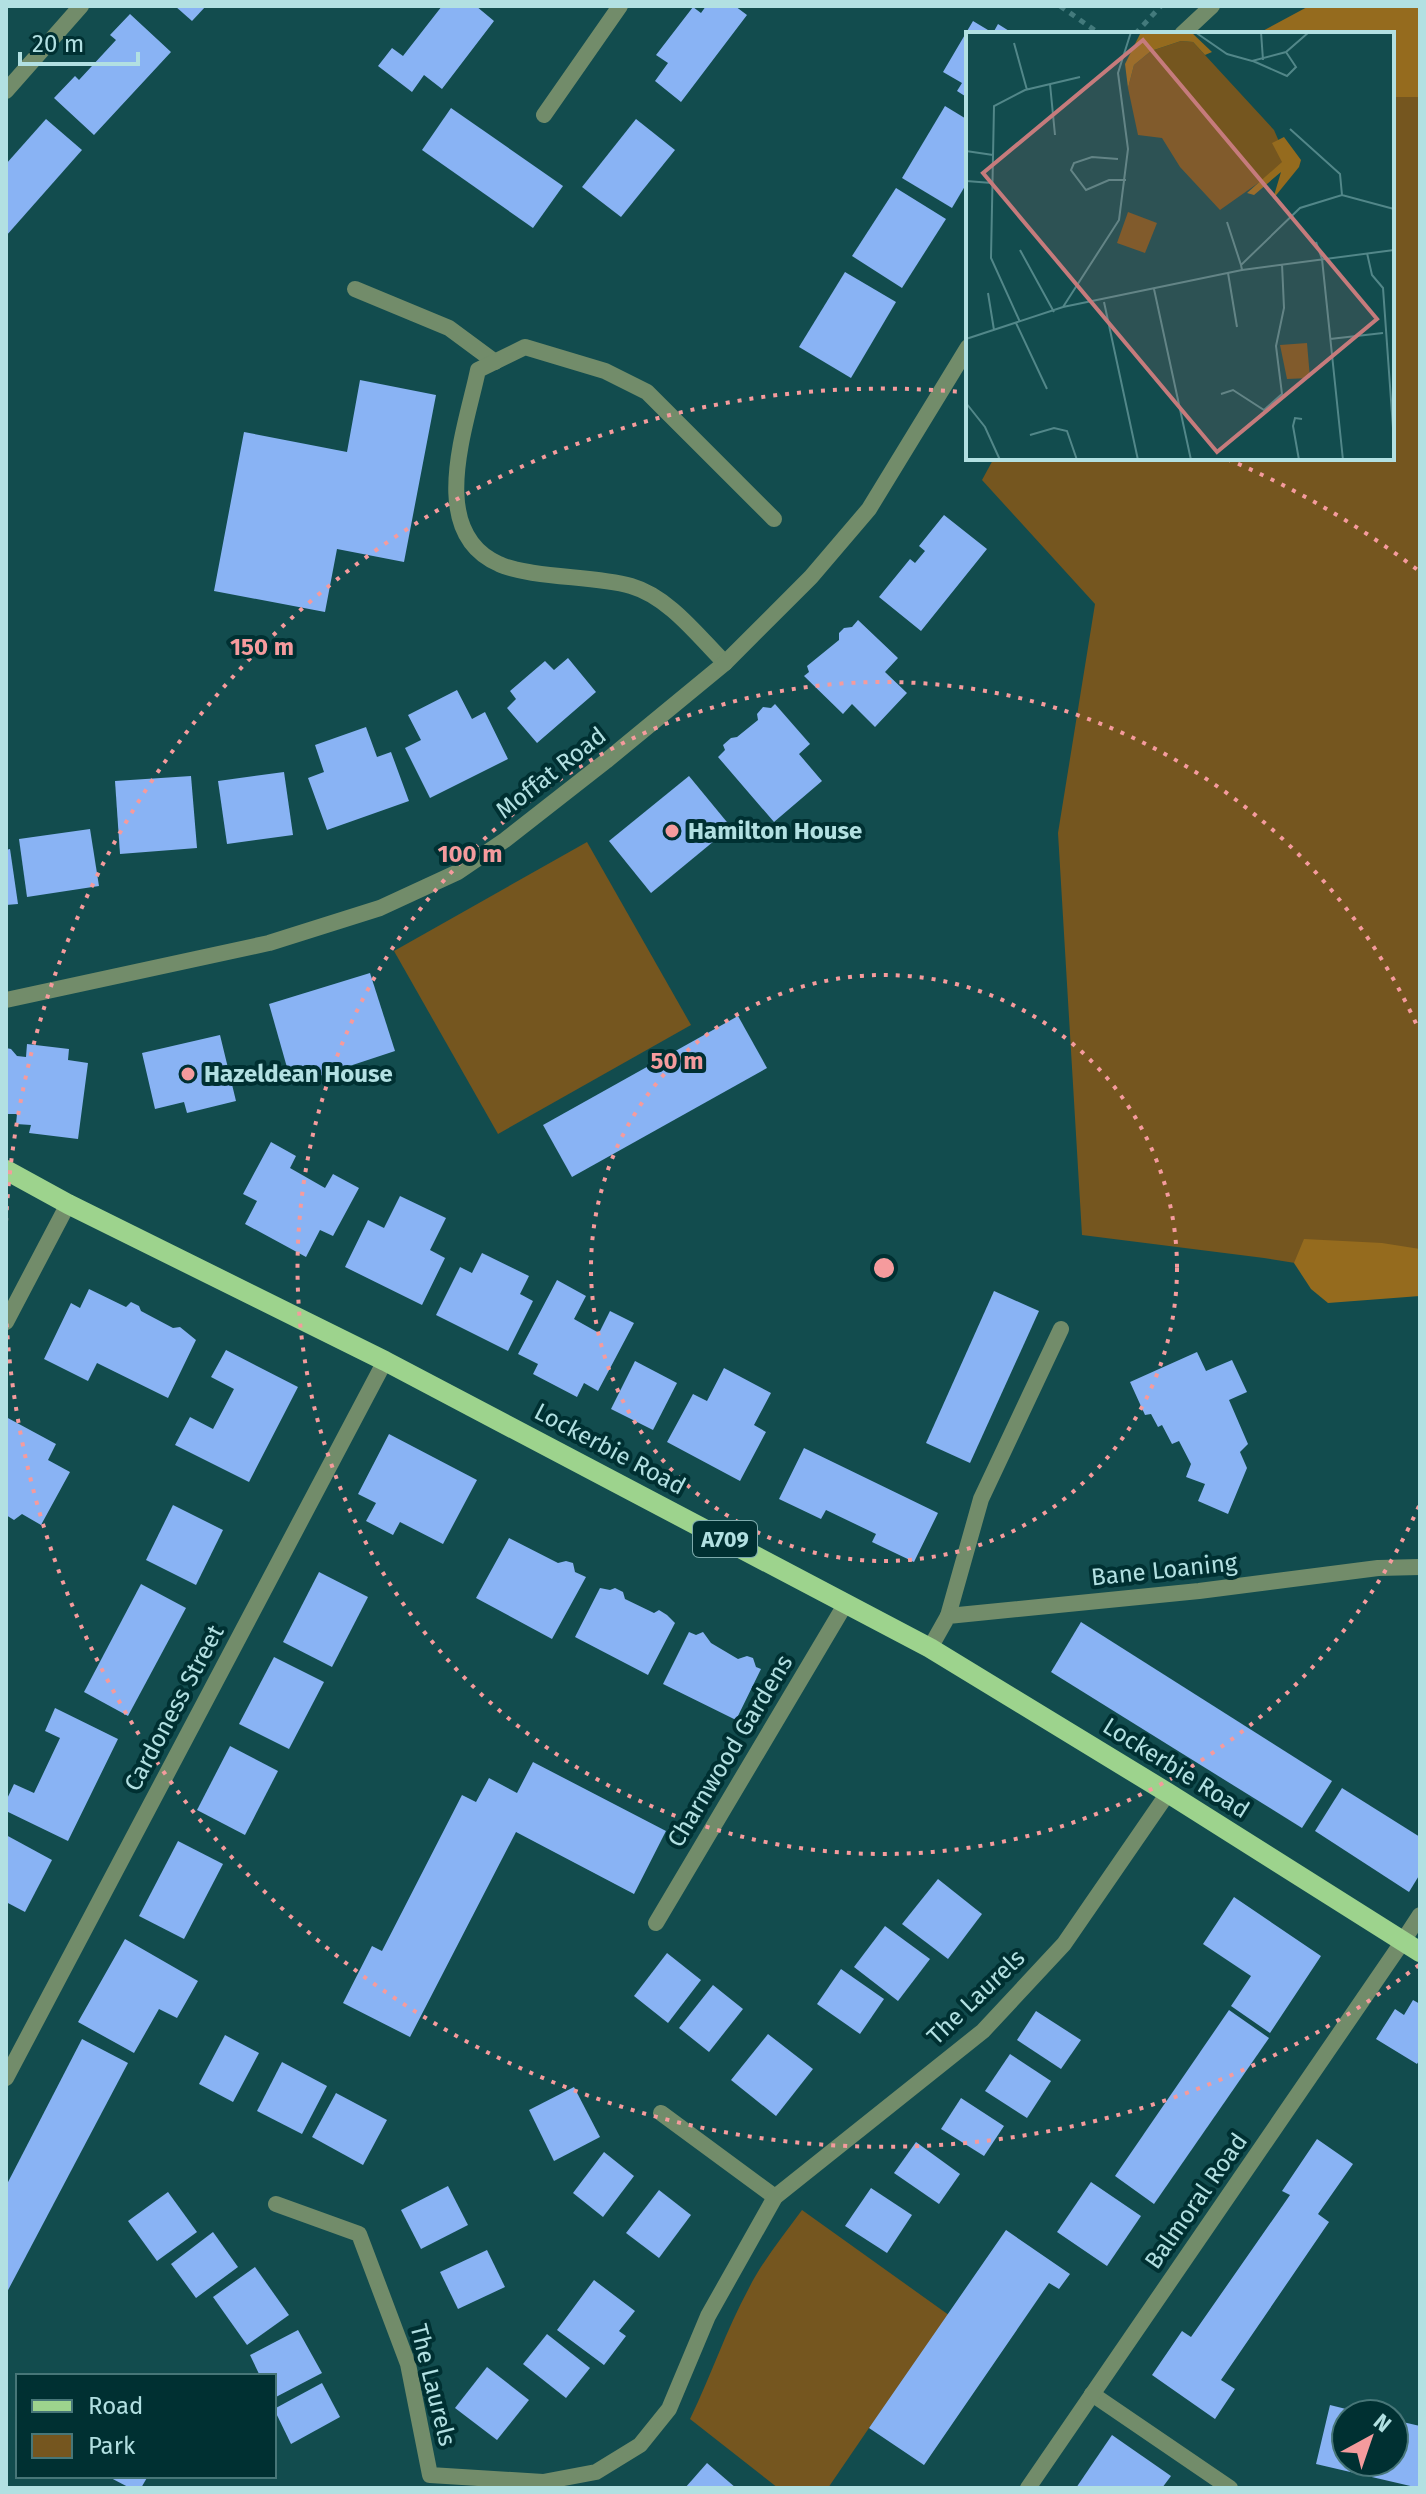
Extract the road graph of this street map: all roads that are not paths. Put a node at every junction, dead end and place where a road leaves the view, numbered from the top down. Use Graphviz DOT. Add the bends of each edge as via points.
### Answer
graph roads {
  1 [pos="81,6"];
  2 [pos="620,6"];
  3 [pos="1212,6"];
  4 [pos="1184,32"];
  5 [pos="6,91"];
  6 [pos="544,115"];
  7 [pos="355,289"];
  8 [pos="966,350"];
  9 [pos="495,362"];
  10 [pos="774,519"];
  11 [pos="725,663"];
  12 [pos="6,1000"];
  13 [pos="6,1170"];
  14 [pos="68,1204"];
  15 [pos="6,1322"];
  16 [pos="1061,1329"];
  17 [pos="385,1361"];
  18 [pos="1420,1567"];
  19 [pos="846,1603"];
  20 [pos="948,1616"];
  21 [pos="930,1648"];
  22 [pos="1168,1793"];
  23 [pos="1420,1915"];
  24 [pos="656,1923"];
  25 [pos="1412,1947"];
  26 [pos="6,2078"];
  27 [pos="661,2113"];
  28 [pos="775,2197"];
  29 [pos="276,2204"];
  30 [pos="1092,2394"];
  31 [pos="1028,2488"];
  32 [pos="1230,2488"];
  1 -- 5 [label="street"];
  2 -- 6 [label="street"];
  3 -- 4 [label="street"];
  7 -- 9 [label="street" via="449,328"];
  8 -- 11 [label="street, Moffat Road" via="869,509 811,577"];
  9 -- 10 [label="street" via="525,347 605,371 647,392"];
  9 -- 11 [label="street" via="478,370 455,485 458,517 469,541 500,565 632,586 655,597"];
  11 -- 12 [label="street, Moffat Road" via="458,872 380,908 269,943"];
  13 -- 14 [label="main road, Lockerbie Road / A709"];
  14 -- 15 [label="street"];
  14 -- 17 [label="main road, Lockerbie Road / A709"];
  16 -- 20 [label="street" via="981,1499"];
  17 -- 19 [label="main road, Lockerbie Road / A709"];
  17 -- 26 [label="street, Cardoness Street"];
  18 -- 20 [label="street, Bane Loaning"];
  19 -- 21 [label="main road, Lockerbie Road / A709"];
  19 -- 24 [label="street, Charnwood Gardens"];
  20 -- 21 [label="street"];
  21 -- 22 [label="main road, Lockerbie Road / A709"];
  22 -- 25 [label="main road, Lockerbie Road / A709"];
  22 -- 28 [label="street, The Laurels" via="1064,1944 983,2031"];
  23 -- 25 [label="street, Balmoral Road"];
  25 -- 30 [label="street, Balmoral Road"];
  27 -- 28 [label="street"];
  28 -- 29 [label="street, The Laurels" via="708,2316 669,2409 640,2445 596,2472 543,2482 430,2475 408,2364 359,2234"];
  30 -- 31 [label="street, Balmoral Road"];
  30 -- 32 [label="street"];
}
